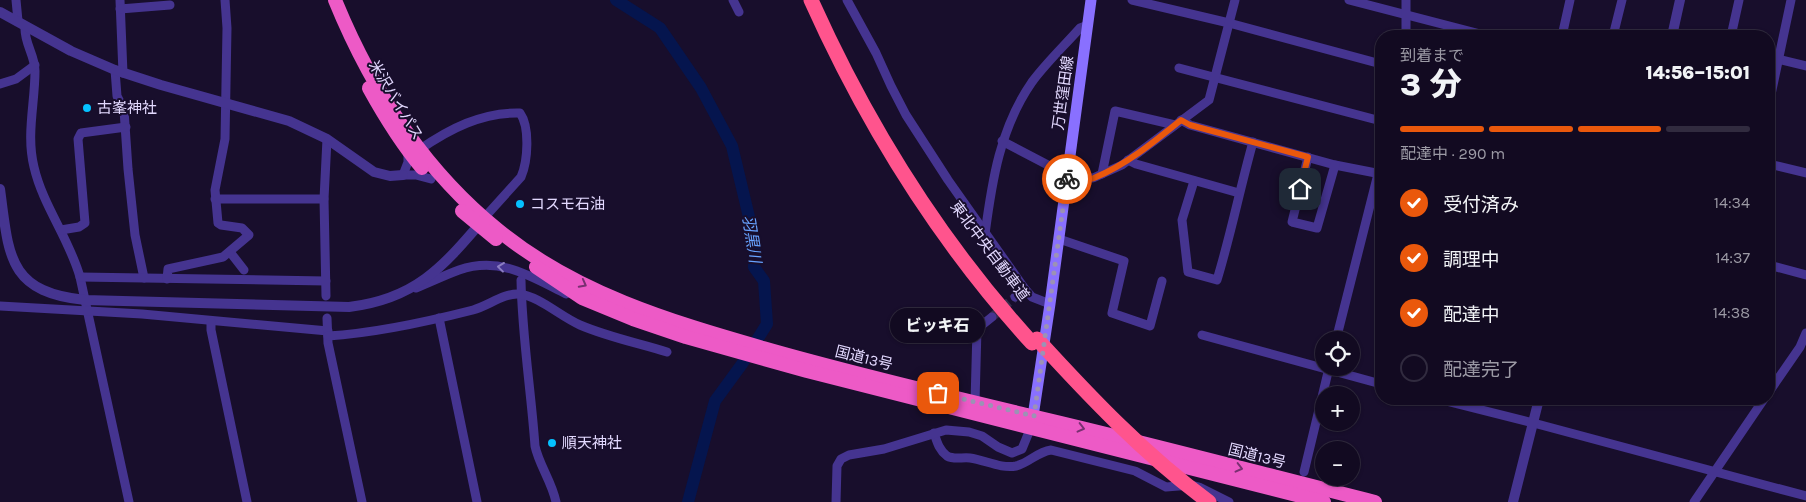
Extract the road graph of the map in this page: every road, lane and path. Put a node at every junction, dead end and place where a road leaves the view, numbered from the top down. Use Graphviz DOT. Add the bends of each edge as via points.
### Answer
graph roads {
  1 [pos="16,0"];
  2 [pos="225,0"];
  3 [pos="326,0"];
  4 [pos="336,0"];
  5 [pos="733,0"];
  6 [pos="811,0"];
  7 [pos="820,0"];
  8 [pos="847,0"];
  9 [pos="1091,0"];
  10 [pos="1132,0"];
  11 [pos="1235,0"];
  12 [pos="1349,0"];
  13 [pos="1406,0"];
  14 [pos="1570,0"];
  15 [pos="1622,0"];
  16 [pos="1680,0"];
  17 [pos="1739,0"];
  18 [pos="1792,0"];
  19 [pos="120,5"];
  20 [pos="170,5"];
  21 [pos="0,12"];
  22 [pos="739,12"];
  23 [pos="1406,15"];
  24 [pos="1229,23"];
  25 [pos="22,24"];
  26 [pos="1088,25"];
  27 [pos="1406,30"];
  28 [pos="1465,30"];
  29 [pos="1563,30"];
  30 [pos="1614,30"];
  31 [pos="1673,30"];
  32 [pos="1732,30"];
  33 [pos="1775,58"];
  34 [pos="1778,59"];
  35 [pos="1375,62"];
  36 [pos="35,65"];
  37 [pos="1806,66"];
  38 [pos="1179,68"];
  39 [pos="119,71"];
  40 [pos="1775,74"];
  41 [pos="1214,78"];
  42 [pos="0,84"];
  43 [pos="226,102"];
  44 [pos="1375,119"];
  45 [pos="1178,123"];
  46 [pos="126,127"];
  47 [pos="327,140"];
  48 [pos="1002,142"];
  49 [pos="1253,142"];
  50 [pos="413,151"];
  51 [pos="1308,157"];
  52 [pos="1128,160"];
  53 [pos="1334,165"];
  54 [pos="1775,165"];
  55 [pos="1375,173"];
  56 [pos="1806,173"];
  57 [pos="1102,174"];
  58 [pos="403,175"];
  59 [pos="1067,177"];
  60 [pos="431,179"];
  61 [pos="1194,181"];
  62 [pos="0,189"];
  63 [pos="1239,193"];
  64 [pos="1375,193"];
  65 [pos="215,199"];
  66 [pos="324,199"];
  67 [pos="481,222"];
  68 [pos="60,230"];
  69 [pos="985,234"];
  70 [pos="1059,239"];
  71 [pos="230,252"];
  72 [pos="198,262"];
  73 [pos="1775,267"];
  74 [pos="244,270"];
  75 [pos="1806,275"];
  76 [pos="80,277"];
  77 [pos="144,278"];
  78 [pos="167,279"];
  79 [pos="198,280"];
  80 [pos="520,280"];
  81 [pos="326,281"];
  82 [pos="1162,281"];
  83 [pos="1025,289"];
  84 [pos="410,290"];
  85 [pos="521,294"];
  86 [pos="326,296"];
  87 [pos="1016,297"];
  88 [pos="85,300"];
  89 [pos="594,303"];
  90 [pos="1050,304"];
  91 [pos="0,306"];
  92 [pos="88,311"];
  93 [pos="992,317"];
  94 [pos="327,318"];
  95 [pos="439,318"];
  96 [pos="211,322"];
  97 [pos="1338,331"];
  98 [pos="687,332"];
  99 [pos="328,333"];
  100 [pos="1806,333"];
  101 [pos="1202,335"];
  102 [pos="1034,341"];
  103 [pos="667,352"];
  104 [pos="1315,365"];
  105 [pos="808,366"];
  106 [pos="1327,376"];
  107 [pos="1353,376"];
  108 [pos="1375,382"];
  109 [pos="1775,383"];
  110 [pos="975,402"];
  111 [pos="1462,405"];
  112 [pos="1537,405"];
  113 [pos="1760,405"];
  114 [pos="1032,422"];
  115 [pos="1532,423"];
  116 [pos="934,433"];
  117 [pos="1304,472"];
  118 [pos="1714,472"];
  119 [pos="1806,496"];
  120 [pos="129,502"];
  121 [pos="247,502"];
  122 [pos="362,502"];
  123 [pos="477,502"];
  124 [pos="556,502"];
  125 [pos="836,502"];
  126 [pos="1199,502"];
  127 [pos="1209,502"];
  128 [pos="1229,502"];
  129 [pos="1324,502"];
  130 [pos="1375,502"];
  131 [pos="1513,502"];
  132 [pos="1694,502"];
  1 -- 25 [label="street"];
  2 -- 43 [label="street"];
  3 -- 50 [label="highway, 米沢バイパス" via="352,58 387,121"];
  4 -- 50 [label="highway, 米沢バイパス"];
  5 -- 22 [label="street"];
  6 -- 102 [label="highway, 東北中央自動車道" via="849,80 938,228 995,302"];
  7 -- 102 [label="highway, 東北中央自動車道" via="885,130 972,260"];
  8 -- 69 [label="street" via="906,115"];
  9 -- 26 [label="main road, 万世窪田線"];
  10 -- 24 [label="street"];
  11 -- 24 [label="street"];
  12 -- 23 [label="street"];
  13 -- 23 [label="street"];
  14 -- 29 [label="street"];
  15 -- 30 [label="street"];
  16 -- 31 [label="street"];
  17 -- 32 [label="street"];
  18 -- 34 [label="street"];
  19 -- 20 [label="street"];
  19 -- 39 [label="street"];
  21 -- 25 [label="street"];
  23 -- 27 [label="street"];
  23 -- 28 [label="street"];
  24 -- 35 [label="street"];
  24 -- 41 [label="street"];
  25 -- 36 [label="street"];
  25 -- 39 [label="street"];
  26 -- 48 [label="street" via="1080,28 1032,82"];
  26 -- 59 [label="main road, 万世窪田線"];
  33 -- 34 [label="street"];
  34 -- 37 [label="street"];
  34 -- 40 [label="street"];
  36 -- 42 [label="street"];
  36 -- 68 [label="street" via="30,130 32,158"];
  38 -- 41 [label="street"];
  39 -- 43 [label="street"];
  39 -- 46 [label="street" via="117,96 124,110"];
  41 -- 44 [label="street"];
  41 -- 45 [label="street" via="1209,100"];
  43 -- 47 [label="street" via="289,121"];
  43 -- 65 [label="street" via="225,139"];
  45 -- 49 [label="street"];
  45 -- 52 [label="street"];
  45 -- 57 [label="street" via="1116,112"];
  46 -- 68 [label="street" via="81,133 78,138 85,223"];
  46 -- 77 [label="street" via="135,235"];
  47 -- 58 [label="street" via="374,172"];
  47 -- 66 [label="street"];
  48 -- 59 [label="street"];
  48 -- 69 [label="street"];
  49 -- 51 [label="street"];
  49 -- 63 [label="street"];
  50 -- 58 [label="street"];
  50 -- 60 [label="highway, 米沢バイパス"];
  50 -- 67 [label="highway, 米沢バイパス"];
  50 -- 67 [label="street" via="466,122 508,113 520,114 524,118 527,140 521,177"];
  51 -- 53 [label="street"];
  51 -- 53 [label="street" via="1292,222 1317,228"];
  52 -- 57 [label="street"];
  52 -- 61 [label="street"];
  53 -- 55 [label="street"];
  54 -- 56 [label="street"];
  57 -- 59 [label="street" via="1093,178"];
  58 -- 60 [label="street" via="416,174"];
  59 -- 70 [label="main road, 万世窪田線"];
  60 -- 67 [label="highway, 米沢バイパス"];
  61 -- 63 [label="street"];
  61 -- 63 [label="street" via="1182,220 1188,272 1217,280"];
  62 -- 88 [label="street" via="7,243 20,274 45,292"];
  64 -- 97 [label="street"];
  65 -- 66 [label="street"];
  65 -- 71 [label="street" via="218,223 242,228 249,235"];
  66 -- 81 [label="street"];
  67 -- 84 [label="street" via="439,268"];
  67 -- 89 [label="highway, 国道13号" via="549,276"];
  67 -- 98 [label="highway, 国道13号, one-way" via="585,286"];
  68 -- 76 [label="street"];
  69 -- 83 [label="street"];
  70 -- 82 [label="street" via="1124,261 1112,313 1150,326"];
  70 -- 90 [label="main road, 万世窪田線"];
  71 -- 72 [label="street" via="223,257"];
  71 -- 74 [label="street"];
  72 -- 78 [label="street" via="168,270"];
  72 -- 79 [label="street"];
  73 -- 75 [label="street"];
  76 -- 77 [label="street"];
  76 -- 88 [label="street"];
  77 -- 78 [label="street"];
  78 -- 79 [label="street"];
  79 -- 81 [label="street"];
  80 -- 85 [label="street"];
  81 -- 86 [label="street"];
  83 -- 87 [label="street"];
  83 -- 90 [label="street" via="1032,297"];
  84 -- 88 [label="street" via="381,301 349,307"];
  89 -- 84 [label="street, one-way" via="575,298 517,270 497,266 461,270"];
  85 -- 95 [label="street" via="505,297 476,310"];
  85 -- 103 [label="street" via="581,326"];
  85 -- 124 [label="street" via="535,446"];
  88 -- 92 [label="street"];
  89 -- 98 [label="highway, 国道13号"];
  90 -- 114 [label="main road, 万世窪田線"];
  91 -- 92 [label="street"];
  92 -- 96 [label="street"];
  92 -- 120 [label="street"];
  93 -- 110 [label="street" via="977,329"];
  94 -- 99 [label="street"];
  95 -- 99 [label="street" via="362,333"];
  95 -- 123 [label="street"];
  96 -- 99 [label="street"];
  96 -- 121 [label="street"];
  98 -- 105 [label="highway, 国道13号"];
  99 -- 122 [label="street"];
  100 -- 109 [label="street"];
  101 -- 104 [label="street"];
  102 -- 126 [label="highway, 東北中央自動車道" via="1105,420"];
  102 -- 127 [label="highway, 東北中央自動車道, bridge" via="1110,417"];
  105 -- 110 [label="highway, 国道13号"];
  105 -- 114 [label="highway, 国道13号"];
  106 -- 117 [label="street"];
  107 -- 108 [label="street"];
  110 -- 114 [label="highway, 国道13号"];
  111 -- 115 [label="street"];
  112 -- 115 [label="street"];
  113 -- 118 [label="street"];
  114 -- 116 [label="street" via="1022,449 1012,453 969,432 946,430"];
  114 -- 129 [label="highway, 国道13号"];
  114 -- 130 [label="highway, 国道13号, one-way"];
  115 -- 118 [label="street"];
  115 -- 131 [label="street"];
  116 -- 125 [label="street" via="841,459 836,474"];
  116 -- 128 [label="street" via="938,446 950,457 1016,466 1042,451 1051,450 1135,471 1166,487 1199,487"];
  118 -- 119 [label="street"];
  118 -- 132 [label="street"];
}
